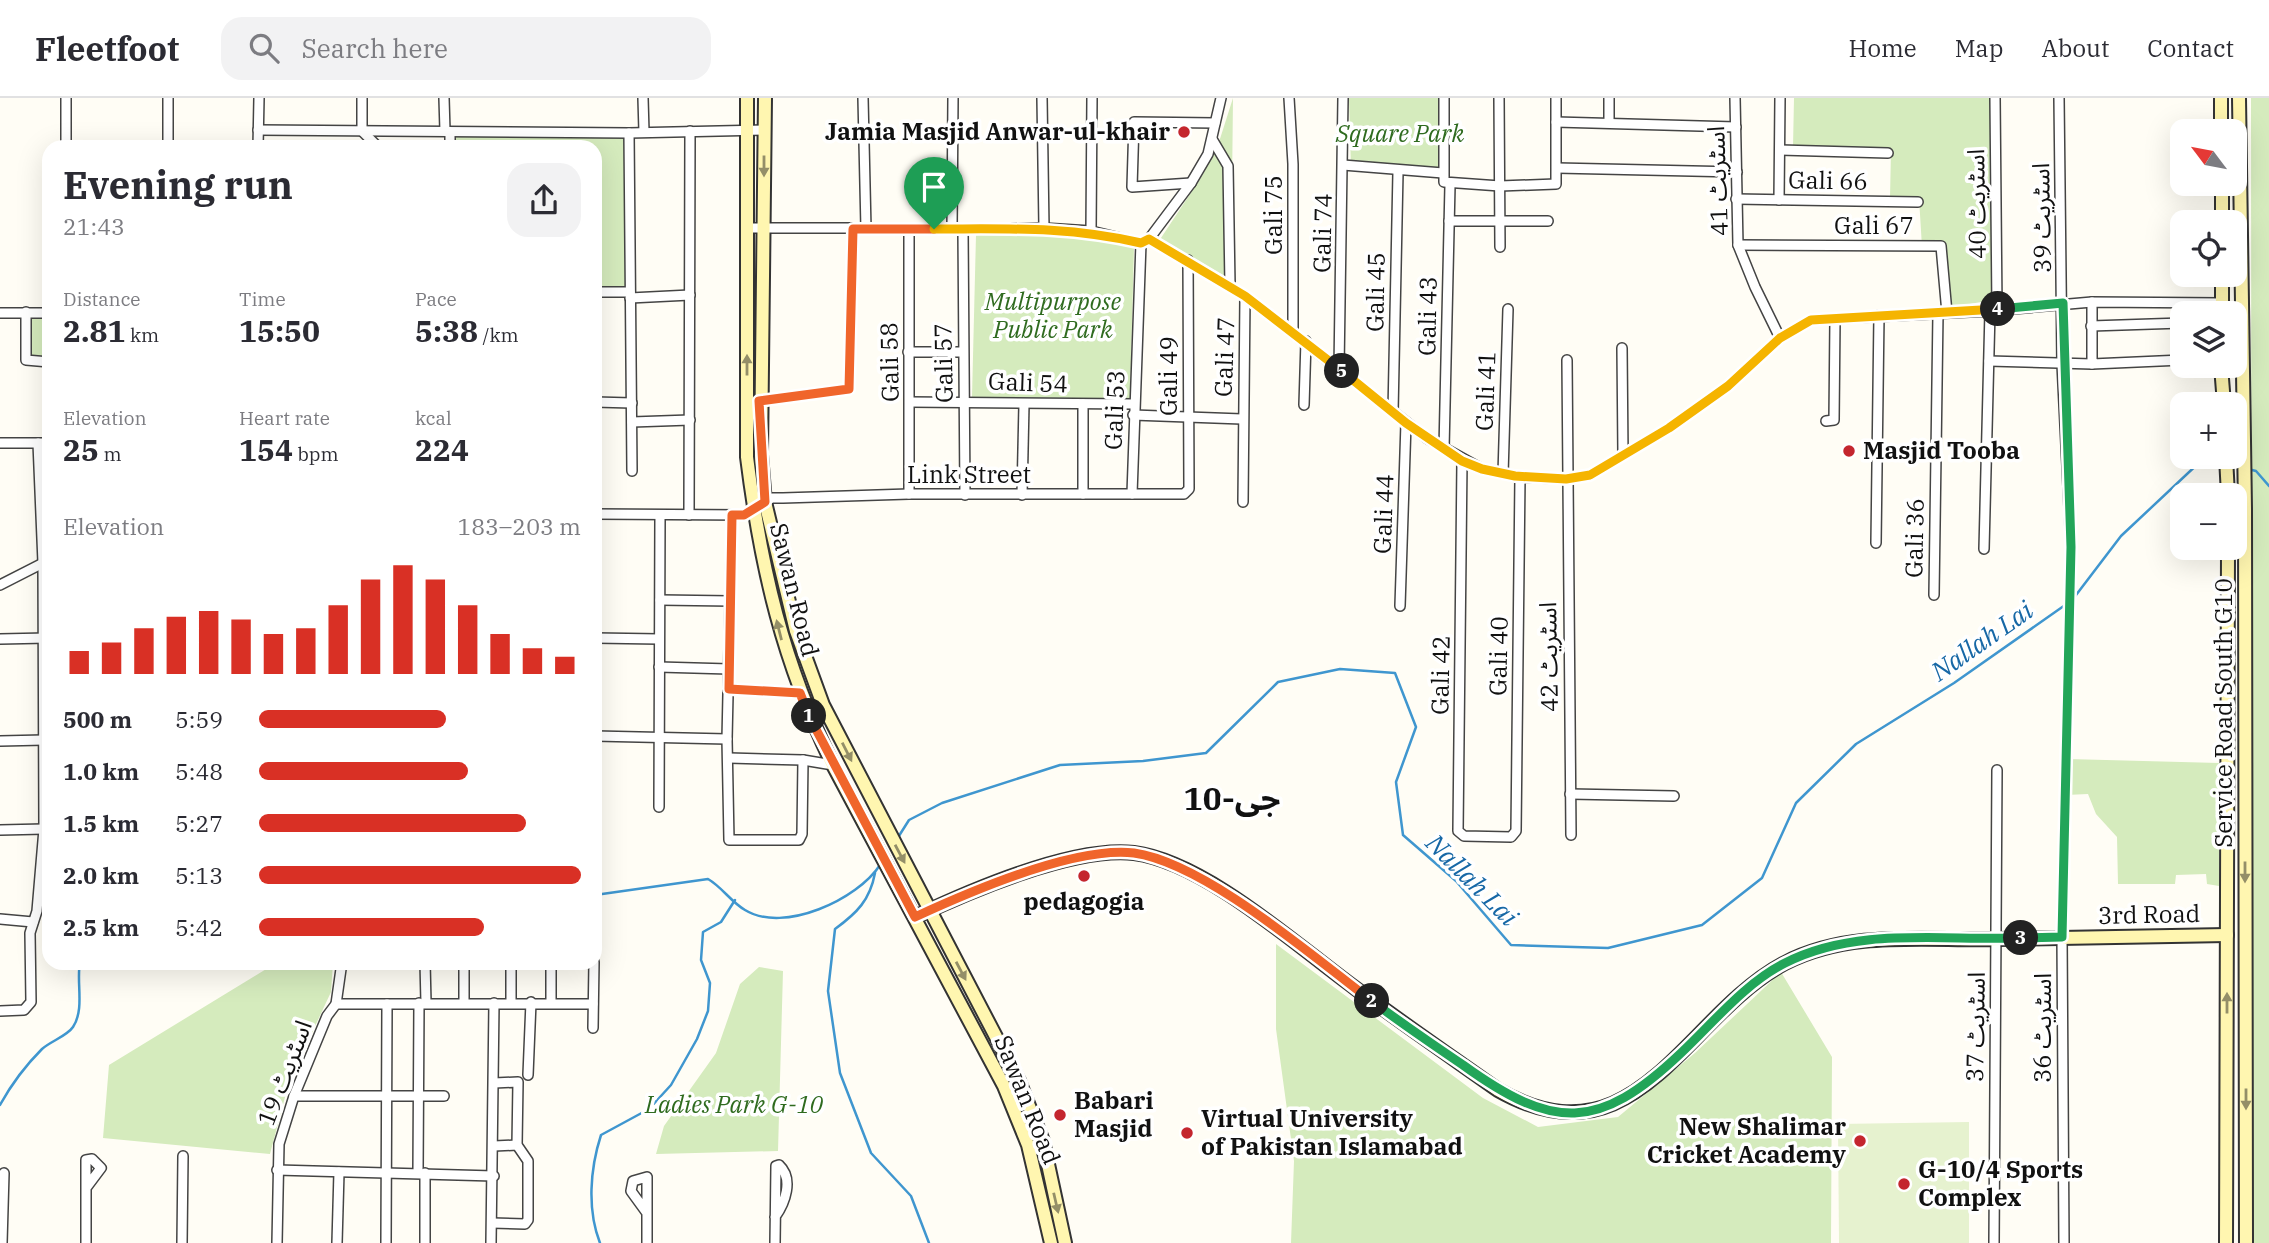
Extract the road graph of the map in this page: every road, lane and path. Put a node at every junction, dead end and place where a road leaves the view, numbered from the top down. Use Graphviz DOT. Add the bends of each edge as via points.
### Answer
graph roads {
  1 [pos="66,98"];
  2 [pos="167,98"];
  3 [pos="259,98"];
  4 [pos="362,98"];
  5 [pos="444,98"];
  6 [pos="643,98"];
  7 [pos="747,98"];
  8 [pos="765,98"];
  9 [pos="863,98"];
  10 [pos="953,98"];
  11 [pos="1042,98"];
  12 [pos="1092,98"];
  13 [pos="1221,98"];
  14 [pos="1289,98"];
  15 [pos="1343,98"];
  16 [pos="1444,98"];
  17 [pos="1499,98"];
  18 [pos="1556,98"];
  19 [pos="1609,98"];
  20 [pos="1735,98"];
  21 [pos="1780,98"];
  22 [pos="1995,98"];
  23 [pos="2059,98"];
  24 [pos="2221,98"];
  25 [pos="2239,98"];
  26 [pos="2221,119"];
  27 [pos="1215,122"];
  28 [pos="1556,122"];
  29 [pos="1609,122"];
  30 [pos="1736,127"];
  31 [pos="747,129"];
  32 [pos="258,130"];
  33 [pos="764,130"];
  34 [pos="362,131"];
  35 [pos="690,131"];
  36 [pos="448,132"];
  37 [pos="643,132"];
  38 [pos="629,133"];
  39 [pos="1212,139"];
  40 [pos="66,140"];
  41 [pos="168,140"];
  42 [pos="258,140"];
  43 [pos="371,140"];
  44 [pos="449,140"];
  45 [pos="1780,150"];
  46 [pos="1888,153"];
  47 [pos="1343,165"];
  48 [pos="1557,168"];
  49 [pos="1398,172"];
  50 [pos="1737,172"];
  51 [pos="1446,180"];
  52 [pos="1191,183"];
  53 [pos="1500,186"];
  54 [pos="1736,199"];
  55 [pos="1779,200"];
  56 [pos="1918,202"];
  57 [pos="1449,221"];
  58 [pos="1500,221"];
  59 [pos="1548,221"];
  60 [pos="747,228"];
  61 [pos="764,228"];
  62 [pos="1044,228"];
  63 [pos="853,229"];
  64 [pos="866,229"];
  65 [pos="952,229"];
  66 [pos="909,230"];
  67 [pos="964,230"];
  68 [pos="1091,231"];
  69 [pos="1145,241"];
  70 [pos="1738,245"];
  71 [pos="1500,247"];
  72 [pos="1188,260"];
  73 [pos="1230,285"];
  74 [pos="602,293"];
  75 [pos="630,295"];
  76 [pos="690,295"];
  77 [pos="1245,296"];
  78 [pos="2092,302"];
  79 [pos="2063,303"];
  80 [pos="2170,306"];
  81 [pos="1508,309"];
  82 [pos="1994,310"];
  83 [pos="26,312"];
  84 [pos="0,313"];
  85 [pos="42,313"];
  86 [pos="1942,313"];
  87 [pos="1879,315"];
  88 [pos="1835,319"];
  89 [pos="2170,323"];
  90 [pos="2091,326"];
  91 [pos="1293,331"];
  92 [pos="1780,338"];
  93 [pos="1306,341"];
  94 [pos="1622,348"];
  95 [pos="908,352"];
  96 [pos="962,352"];
  97 [pos="1567,360"];
  98 [pos="42,361"];
  99 [pos="1989,361"];
  100 [pos="2170,361"];
  101 [pos="2062,364"];
  102 [pos="2092,364"];
  103 [pos="1339,369"];
  104 [pos="964,400"];
  105 [pos="759,401"];
  106 [pos="910,401"];
  107 [pos="602,402"];
  108 [pos="632,403"];
  109 [pos="1024,404"];
  110 [pos="1083,404"];
  111 [pos="1133,404"];
  112 [pos="1304,405"];
  113 [pos="1393,412"];
  114 [pos="1133,415"];
  115 [pos="1189,417"];
  116 [pos="1242,419"];
  117 [pos="690,420"];
  118 [pos="1826,421"];
  119 [pos="632,422"];
  120 [pos="1406,423"];
  121 [pos="0,443"];
  122 [pos="38,443"];
  123 [pos="42,443"];
  124 [pos="1444,449"];
  125 [pos="1623,455"];
  126 [pos="1462,461"];
  127 [pos="632,471"];
  128 [pos="1503,474"];
  129 [pos="1520,477"];
  130 [pos="1566,479"];
  131 [pos="1188,492"];
  132 [pos="909,494"];
  133 [pos="1083,494"];
  134 [pos="1132,494"];
  135 [pos="965,495"];
  136 [pos="1023,495"];
  137 [pos="42,502"];
  138 [pos="765,502"];
  139 [pos="1243,502"];
  140 [pos="753,510"];
  141 [pos="602,514"];
  142 [pos="660,515"];
  143 [pos="689,515"];
  144 [pos="732,515"];
  145 [pos="1876,543"];
  146 [pos="2071,547"];
  147 [pos="1984,549"];
  148 [pos="2228,560"];
  149 [pos="42,564"];
  150 [pos="0,585"];
  151 [pos="1934,595"];
  152 [pos="660,600"];
  153 [pos="731,601"];
  154 [pos="1400,606"];
  155 [pos="42,638"];
  156 [pos="602,638"];
  157 [pos="0,639"];
  158 [pos="659,639"];
  159 [pos="659,667"];
  160 [pos="729,669"];
  161 [pos="729,689"];
  162 [pos="800,693"];
  163 [pos="2228,712"];
  164 [pos="2245,713"];
  165 [pos="602,736"];
  166 [pos="658,738"];
  167 [pos="727,739"];
  168 [pos="42,740"];
  169 [pos="0,741"];
  170 [pos="729,758"];
  171 [pos="803,760"];
  172 [pos="834,765"];
  173 [pos="1997,770"];
  174 [pos="1570,794"];
  175 [pos="1674,796"];
  176 [pos="659,807"];
  177 [pos="42,829"];
  178 [pos="0,830"];
  179 [pos="1515,835"];
  180 [pos="1571,835"];
  181 [pos="42,885"];
  182 [pos="929,911"];
  183 [pos="915,917"];
  184 [pos="0,919"];
  185 [pos="33,922"];
  186 [pos="2227,935"];
  187 [pos="2062,937"];
  188 [pos="1996,939"];
  189 [pos="341,970"];
  190 [pos="425,970"];
  191 [pos="464,970"];
  192 [pos="511,970"];
  193 [pos="551,970"];
  194 [pos="594,970"];
  195 [pos="511,1002"];
  196 [pos="531,1002"];
  197 [pos="551,1002"];
  198 [pos="423,1003"];
  199 [pos="464,1003"];
  200 [pos="494,1003"];
  201 [pos="336,1004"];
  202 [pos="387,1004"];
  203 [pos="593,1004"];
  204 [pos="0,1011"];
  205 [pos="593,1028"];
  206 [pos="528,1075"];
  207 [pos="494,1083"];
  208 [pos="294,1096"];
  209 [pos="419,1096"];
  210 [pos="388,1097"];
  211 [pos="444,1097"];
  212 [pos="517,1145"];
  213 [pos="494,1146"];
  214 [pos="183,1156"];
  215 [pos="277,1170"];
  216 [pos="4,1172"];
  217 [pos="339,1172"];
  218 [pos="388,1173"];
  219 [pos="421,1173"];
  220 [pos="494,1176"];
  221 [pos="86,1188"];
  222 [pos="647,1213"];
  223 [pos="775,1217"];
  224 [pos="492,1223"];
  225 [pos="2,1243"];
  226 [pos="86,1243"];
  227 [pos="182,1243"];
  228 [pos="277,1243"];
  229 [pos="337,1243"];
  230 [pos="387,1243"];
  231 [pos="425,1243"];
  232 [pos="491,1243"];
  233 [pos="648,1243"];
  234 [pos="775,1243"];
  235 [pos="1051,1243"];
  236 [pos="1065,1243"];
  237 [pos="1994,1243"];
  238 [pos="2064,1243"];
  239 [pos="2226,1243"];
  240 [pos="2246,1243"];
  1 -- 40 [label="street"];
  2 -- 41 [label="street"];
  3 -- 32 [label="street"];
  4 -- 34 [label="street"];
  5 -- 36 [label="street"];
  6 -- 37 [label="street"];
  7 -- 31 [label="main road, Sawan Road"];
  8 -- 33 [label="main road, Sawan Road"];
  9 -- 64 [label="street"];
  10 -- 65 [label="street"];
  11 -- 62 [label="street"];
  12 -- 68 [label="street"];
  13 -- 27 [label="street"];
  14 -- 91 [label="street, Gali 75"];
  15 -- 47 [label="street, Gali 74"];
  16 -- 51 [label="street, Gali 43"];
  17 -- 53 [label="street"];
  18 -- 28 [label="street"];
  19 -- 29 [label="street"];
  20 -- 30 [label="street, اسٹریٹ 41"];
  21 -- 45 [label="street"];
  22 -- 82 [label="street, اسٹریٹ 40"];
  23 -- 79 [label="street, اسٹریٹ 39"];
  24 -- 26 [label="main road"];
  25 -- 164 [label="main road, Service Road South G10"];
  27 -- 39 [label="street"];
  27 -- 52 [label="street" via="1135,122 1132,187"];
  28 -- 29 [label="street"];
  28 -- 48 [label="street"];
  29 -- 30 [label="street"];
  30 -- 50 [label="street, اسٹریٹ 41"];
  31 -- 33 [label="street"];
  31 -- 35 [label="street"];
  31 -- 60 [label="main road, Sawan Road"];
  32 -- 34 [label="street"];
  32 -- 42 [label="street"];
  33 -- 61 [label="main road, Sawan Road, one-way"];
  34 -- 36 [label="street"];
  34 -- 43 [label="street"];
  35 -- 37 [label="street"];
  35 -- 76 [label="street"];
  36 -- 38 [label="street"];
  36 -- 44 [label="street"];
  37 -- 38 [label="street"];
  38 -- 75 [label="street"];
  39 -- 52 [label="street"];
  39 -- 73 [label="street" via="1228,166"];
  45 -- 46 [label="street"];
  45 -- 55 [label="street"];
  47 -- 49 [label="street"];
  47 -- 103 [label="street, Gali 74"];
  48 -- 50 [label="street"];
  48 -- 53 [label="street" via="1556,184"];
  49 -- 51 [label="street"];
  49 -- 113 [label="street, Gali 45"];
  50 -- 54 [label="street, اسٹریٹ 41"];
  51 -- 53 [label="street"];
  51 -- 57 [label="street, Gali 43"];
  52 -- 69 [label="street"];
  53 -- 58 [label="street"];
  54 -- 55 [label="street, Gali 66"];
  54 -- 70 [label="street, اسٹریٹ 41"];
  55 -- 56 [label="street, Gali 66"];
  57 -- 58 [label="street"];
  57 -- 124 [label="street, Gali 43"];
  58 -- 59 [label="street"];
  58 -- 71 [label="street"];
  60 -- 61 [label="street"];
  140 -- 60 [label="main road, Sawan Road, one-way" via="747,457"];
  61 -- 63 [label="street"];
  61 -- 105 [label="main road, Sawan Road"];
  62 -- 67 [label="street"];
  62 -- 68 [label="street"];
  63 -- 64 [label="street"];
  63 -- 105 [label="street" via="849,389"];
  64 -- 66 [label="street"];
  65 -- 66 [label="street"];
  65 -- 67 [label="street"];
  66 -- 95 [label="street, Gali 58"];
  67 -- 96 [label="street, Gali 57"];
  68 -- 69 [label="street"];
  69 -- 72 [label="street"];
  69 -- 111 [label="street, Gali 53"];
  70 -- 86 [label="street, Gali 67" via="1941,246"];
  70 -- 92 [label="street, اسٹریٹ 41"];
  72 -- 73 [label="street"];
  72 -- 115 [label="street, Gali 49"];
  73 -- 77 [label="street"];
  74 -- 75 [label="street"];
  75 -- 76 [label="street"];
  75 -- 108 [label="street"];
  76 -- 117 [label="street"];
  77 -- 91 [label="street"];
  77 -- 116 [label="street, Gali 47"];
  78 -- 79 [label="street"];
  78 -- 80 [label="street"];
  78 -- 90 [label="street"];
  79 -- 82 [label="street"];
  79 -- 101 [label="street, اسٹریٹ 39"];
  81 -- 128 [label="street, Gali 41"];
  82 -- 86 [label="street"];
  82 -- 99 [label="street, اسٹریٹ 40"];
  83 -- 84 [label="street"];
  83 -- 85 [label="street"];
  83 -- 98 [label="street" via="26,360"];
  86 -- 87 [label="street"];
  86 -- 151 [label="street, Gali 36"];
  87 -- 88 [label="street"];
  87 -- 145 [label="street"];
  88 -- 92 [label="street" via="1811,320"];
  88 -- 118 [label="street" via="1833,420"];
  89 -- 90 [label="street"];
  90 -- 102 [label="street"];
  91 -- 93 [label="street"];
  92 -- 125 [label="street" via="1728,386"];
  93 -- 103 [label="street"];
  93 -- 112 [label="street"];
  94 -- 125 [label="street"];
  95 -- 96 [label="street"];
  95 -- 106 [label="street, Gali 58"];
  96 -- 104 [label="street, Gali 57"];
  97 -- 130 [label="street, اسٹریٹ 42"];
  99 -- 101 [label="street"];
  99 -- 147 [label="street, اسٹریٹ 40"];
  100 -- 102 [label="street"];
  101 -- 102 [label="street"];
  101 -- 146 [label="street, اسٹریٹ 39"];
  103 -- 113 [label="street"];
  104 -- 106 [label="street, Gali 54"];
  104 -- 109 [label="street, Gali 54"];
  104 -- 135 [label="street, Gali 57"];
  105 -- 138 [label="main road, Sawan Road"];
  106 -- 132 [label="street, Gali 58"];
  107 -- 108 [label="street"];
  108 -- 119 [label="street"];
  109 -- 110 [label="street, Gali 54"];
  109 -- 136 [label="street"];
  110 -- 111 [label="street, Gali 54"];
  110 -- 133 [label="street"];
  111 -- 114 [label="street, Gali 53"];
  113 -- 120 [label="street"];
  114 -- 115 [label="street"];
  114 -- 134 [label="street, Gali 53"];
  115 -- 116 [label="street"];
  115 -- 131 [label="street, Gali 49"];
  116 -- 139 [label="street, Gali 47"];
  117 -- 119 [label="street"];
  117 -- 143 [label="street"];
  119 -- 127 [label="street"];
  120 -- 124 [label="street"];
  120 -- 154 [label="street, Gali 44"];
  121 -- 122 [label="street"];
  122 -- 123 [label="street"];
  122 -- 137 [label="street"];
  124 -- 126 [label="street"];
  125 -- 130 [label="street" via="1590,475"];
  126 -- 128 [label="street"];
  126 -- 179 [label="street, Gali 42" via="1458,831 1464,836"];
  128 -- 129 [label="street"];
  129 -- 130 [label="street"];
  129 -- 179 [label="street, Gali 40"];
  130 -- 174 [label="street, اسٹریٹ 42"];
  131 -- 134 [label="street, Link Street"];
  132 -- 135 [label="street, Link Street"];
  132 -- 138 [label="street, Link Street" via="772,498"];
  133 -- 134 [label="street, Link Street"];
  133 -- 136 [label="street, Link Street"];
  135 -- 136 [label="street, Link Street"];
  138 -- 140 [label="street, Link Street"];
  138 -- 182 [label="main road, Sawan Road, one-way" via="804,659"];
  140 -- 144 [label="street"];
  162 -- 140 [label="main road, Sawan Road, one-way" via="780,636"];
  141 -- 142 [label="street"];
  142 -- 143 [label="street"];
  142 -- 152 [label="street"];
  143 -- 144 [label="street"];
  144 -- 153 [label="street"];
  146 -- 187 [label="street, اسٹریٹ 36"];
  148 -- 163 [label="main road, Service Road South G10"];
  149 -- 150 [label="street"];
  152 -- 153 [label="street"];
  152 -- 158 [label="street"];
  153 -- 160 [label="street"];
  155 -- 157 [label="street"];
  156 -- 158 [label="street"];
  158 -- 159 [label="street"];
  159 -- 160 [label="street"];
  159 -- 166 [label="street"];
  160 -- 161 [label="street"];
  161 -- 162 [label="street"];
  161 -- 167 [label="street"];
  162 -- 172 [label="main road, Sawan Road"];
  163 -- 164 [label="main road"];
  163 -- 186 [label="main road, Service Road South G10"];
  164 -- 240 [label="main road, Service Road South G10, one-way"];
  165 -- 166 [label="street"];
  166 -- 167 [label="street"];
  166 -- 176 [label="street"];
  167 -- 170 [label="street"];
  168 -- 169 [label="street"];
  170 -- 171 [label="street"];
  170 -- 171 [label="street" via="727,837 732,842 799,840"];
  171 -- 172 [label="street"];
  172 -- 183 [label="main road, Sawan Road"];
  173 -- 188 [label="street, اسٹریٹ 37"];
  174 -- 175 [label="street"];
  174 -- 180 [label="street, اسٹریٹ 42"];
  177 -- 178 [label="street"];
  181 -- 185 [label="street"];
  182 -- 183 [label="main road, 3rd Road"];
  182 -- 188 [label="main road, 3rd Road" via="1079,858 1131,853 1161,859 1238,902 1497,1090 1532,1108 1574,1113 1597,1111 1639,1090 1760,979 1784,963 1866,940"];
  182 -- 236 [label="main road, Sawan Road, one-way" via="1019,1080 1042,1141"];
  183 -- 235 [label="main road, Sawan Road" via="1004,1086 1028,1146"];
  184 -- 185 [label="street"];
  185 -- 204 [label="street" via="31,1002 24,1010"];
  186 -- 187 [label="main road, 3rd Road"];
  239 -- 186 [label="main road, Service Road South G10, one-way"];
  187 -- 188 [label="main road, 3rd Road"];
  187 -- 238 [label="street, اسٹریٹ 36"];
  188 -- 237 [label="street, اسٹریٹ 37"];
  189 -- 201 [label="street, اسٹریٹ 19"];
  190 -- 198 [label="street"];
  191 -- 199 [label="street"];
  192 -- 195 [label="street"];
  193 -- 197 [label="street"];
  194 -- 203 [label="street"];
  195 -- 196 [label="street"];
  195 -- 200 [label="street"];
  196 -- 197 [label="street"];
  196 -- 206 [label="street"];
  197 -- 203 [label="street"];
  198 -- 199 [label="street"];
  198 -- 202 [label="street"];
  198 -- 209 [label="street"];
  199 -- 200 [label="street"];
  200 -- 207 [label="street"];
  201 -- 202 [label="street"];
  201 -- 208 [label="street, اسٹریٹ 19"];
  202 -- 210 [label="street"];
  203 -- 205 [label="street"];
  207 -- 212 [label="street" via="518,1082"];
  207 -- 213 [label="street"];
  208 -- 210 [label="street"];
  208 -- 215 [label="street, اسٹریٹ 19" via="279,1144"];
  209 -- 210 [label="street"];
  209 -- 211 [label="street"];
  209 -- 219 [label="street"];
  210 -- 218 [label="street"];
  212 -- 213 [label="street"];
  212 -- 224 [label="street" via="528,1161 527,1223"];
  213 -- 220 [label="street"];
  214 -- 227 [label="street"];
  215 -- 217 [label="street"];
  215 -- 228 [label="street, اسٹریٹ 19"];
  216 -- 225 [label="street"];
  217 -- 218 [label="street"];
  217 -- 229 [label="street"];
  218 -- 219 [label="street"];
  218 -- 230 [label="street"];
  219 -- 220 [label="street"];
  219 -- 231 [label="street"];
  220 -- 224 [label="street"];
  221 -- 226 [label="street" via="100,1168 92,1158 86,1160"];
  222 -- 233 [label="street" via="631,1191 640,1177 647,1177"];
  223 -- 223 [label="street" via="787,1193 785,1173 779,1165"];
  223 -- 234 [label="street"];
  224 -- 232 [label="street"];
}
